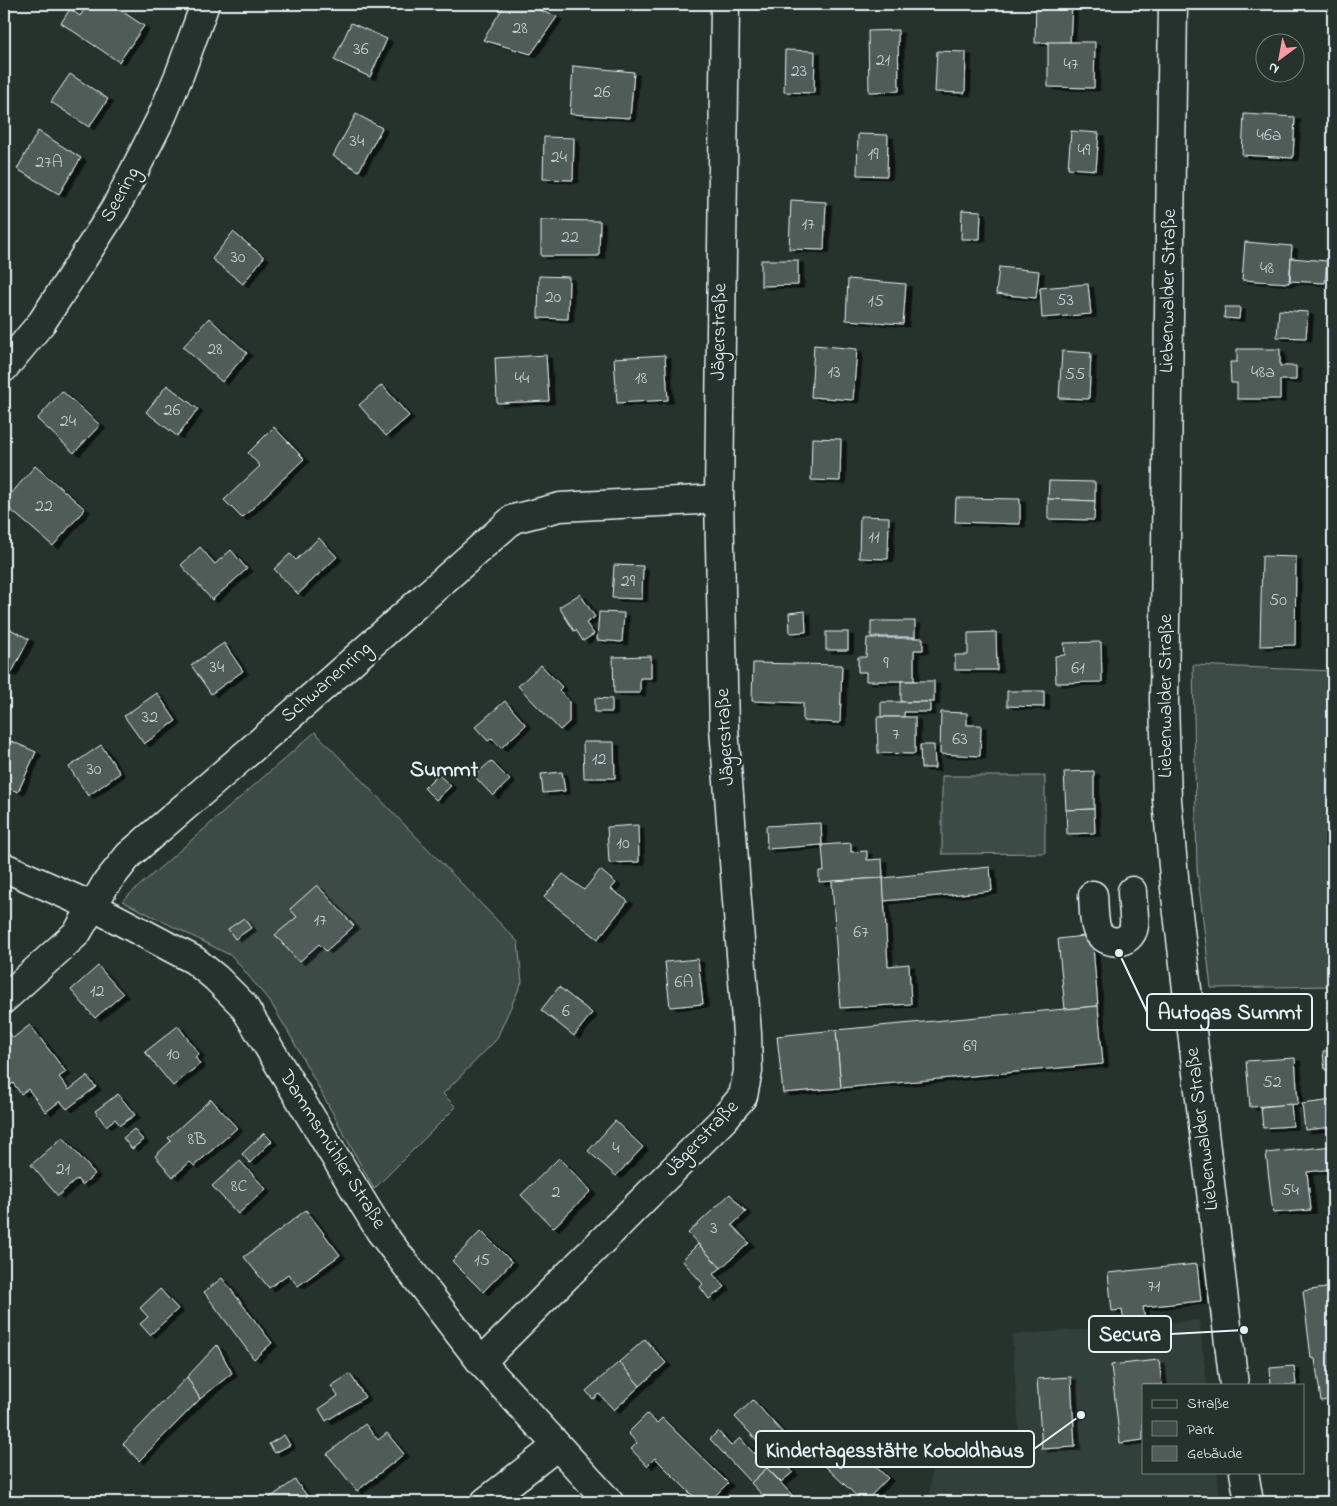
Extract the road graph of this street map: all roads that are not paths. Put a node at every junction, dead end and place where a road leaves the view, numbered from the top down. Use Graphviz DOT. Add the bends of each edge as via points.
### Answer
graph roads {
  1 [pos="205,4"];
  2 [pos="725,4"];
  3 [pos="1173,4"];
  4 [pos="4,368"];
  5 [pos="719,499"];
  6 [pos="4,867"];
  7 [pos="1132,891"];
  8 [pos="1094,895"];
  9 [pos="94,907"];
  10 [pos="4,999"];
  11 [pos="481,1362"];
  12 [pos="1234,1384"];
  13 [pos="557,1446"];
  14 [pos="1244,1474"];
  15 [pos="485,1502"];
  16 [pos="609,1502"];
  17 [pos="1249,1502"];
  1 -- 4 [label="street, Seering" via="162,116 115,210 42,322"];
  2 -- 5 [label="street, Jägerstraße"];
  3 -- 12 [label="street, Liebenwalder Straße" via="1164,701 1166,792"];
  5 -- 9 [label="street, Schwanenring" via="560,507 513,519 129,855 105,885"];
  5 -- 11 [label="street, Jägerstraße" via="724,728 748,1071 743,1096 724,1120"];
  6 -- 9 [label="street, Dammsmühler Straße"];
  7 -- 8 [label="street" via="1134,927 1130,936 1117,942 1101,937 1096,928"];
  9 -- 10 [label="street, Schwanenring" via="77,933"];
  9 -- 11 [label="street, Dammsmühler Straße" via="194,960 243,1005 380,1231"];
  11 -- 13 [label="street, Dammsmühler Straße"];
  13 -- 15 [label="street"];
  13 -- 16 [label="street, Dammsmühler Straße"];
  14 -- 17 [label="street"];
}
